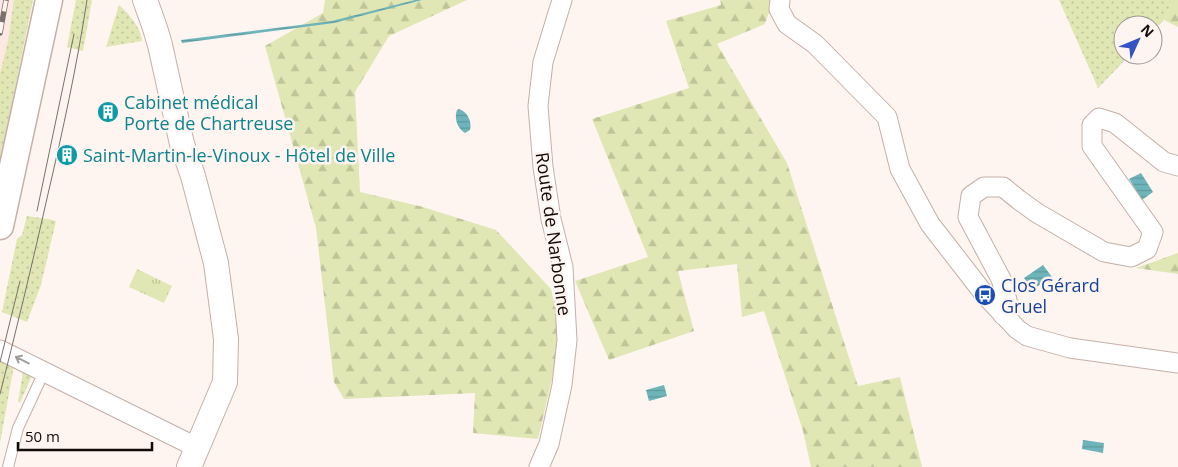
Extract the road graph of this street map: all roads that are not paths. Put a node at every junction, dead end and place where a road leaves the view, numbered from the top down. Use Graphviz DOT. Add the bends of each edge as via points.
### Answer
graph roads {
  1 [pos="145,0"];
  2 [pos="562,0"];
  3 [pos="780,0"];
  4 [pos="50,1"];
  5 [pos="1178,166"];
  6 [pos="0,226"];
  7 [pos="1003,315"];
  8 [pos="0,350"];
  9 [pos="1178,363"];
  10 [pos="44,372"];
  11 [pos="193,457"];
  12 [pos="8,467"];
  13 [pos="538,467"];
  1 -- 11 [label="street" via="216,263 226,339 225,382"];
  2 -- 13 [label="street, Route de Narbonne" via="543,62 538,106 551,219 563,267 567,340 562,385 549,444"];
  3 -- 7 [label="street" via="779,9 787,24 816,44 887,117 900,169 930,224"];
  4 -- 6 [label="main road"];
  5 -- 7 [label="street" via="1164,162 1114,123 1099,118 1092,125 1092,146 1153,232 1147,249 1131,257 1104,252 1037,212 1003,186 984,187 971,196 968,217 1001,279 1007,300"];
  7 -- 9 [label="street" via="1017,329 1036,339 1070,348"];
  10 -- 8 [label="street, one-way"];
  10 -- 11 [label="street"];
  10 -- 12 [label="lane" via="18,428"];
}
